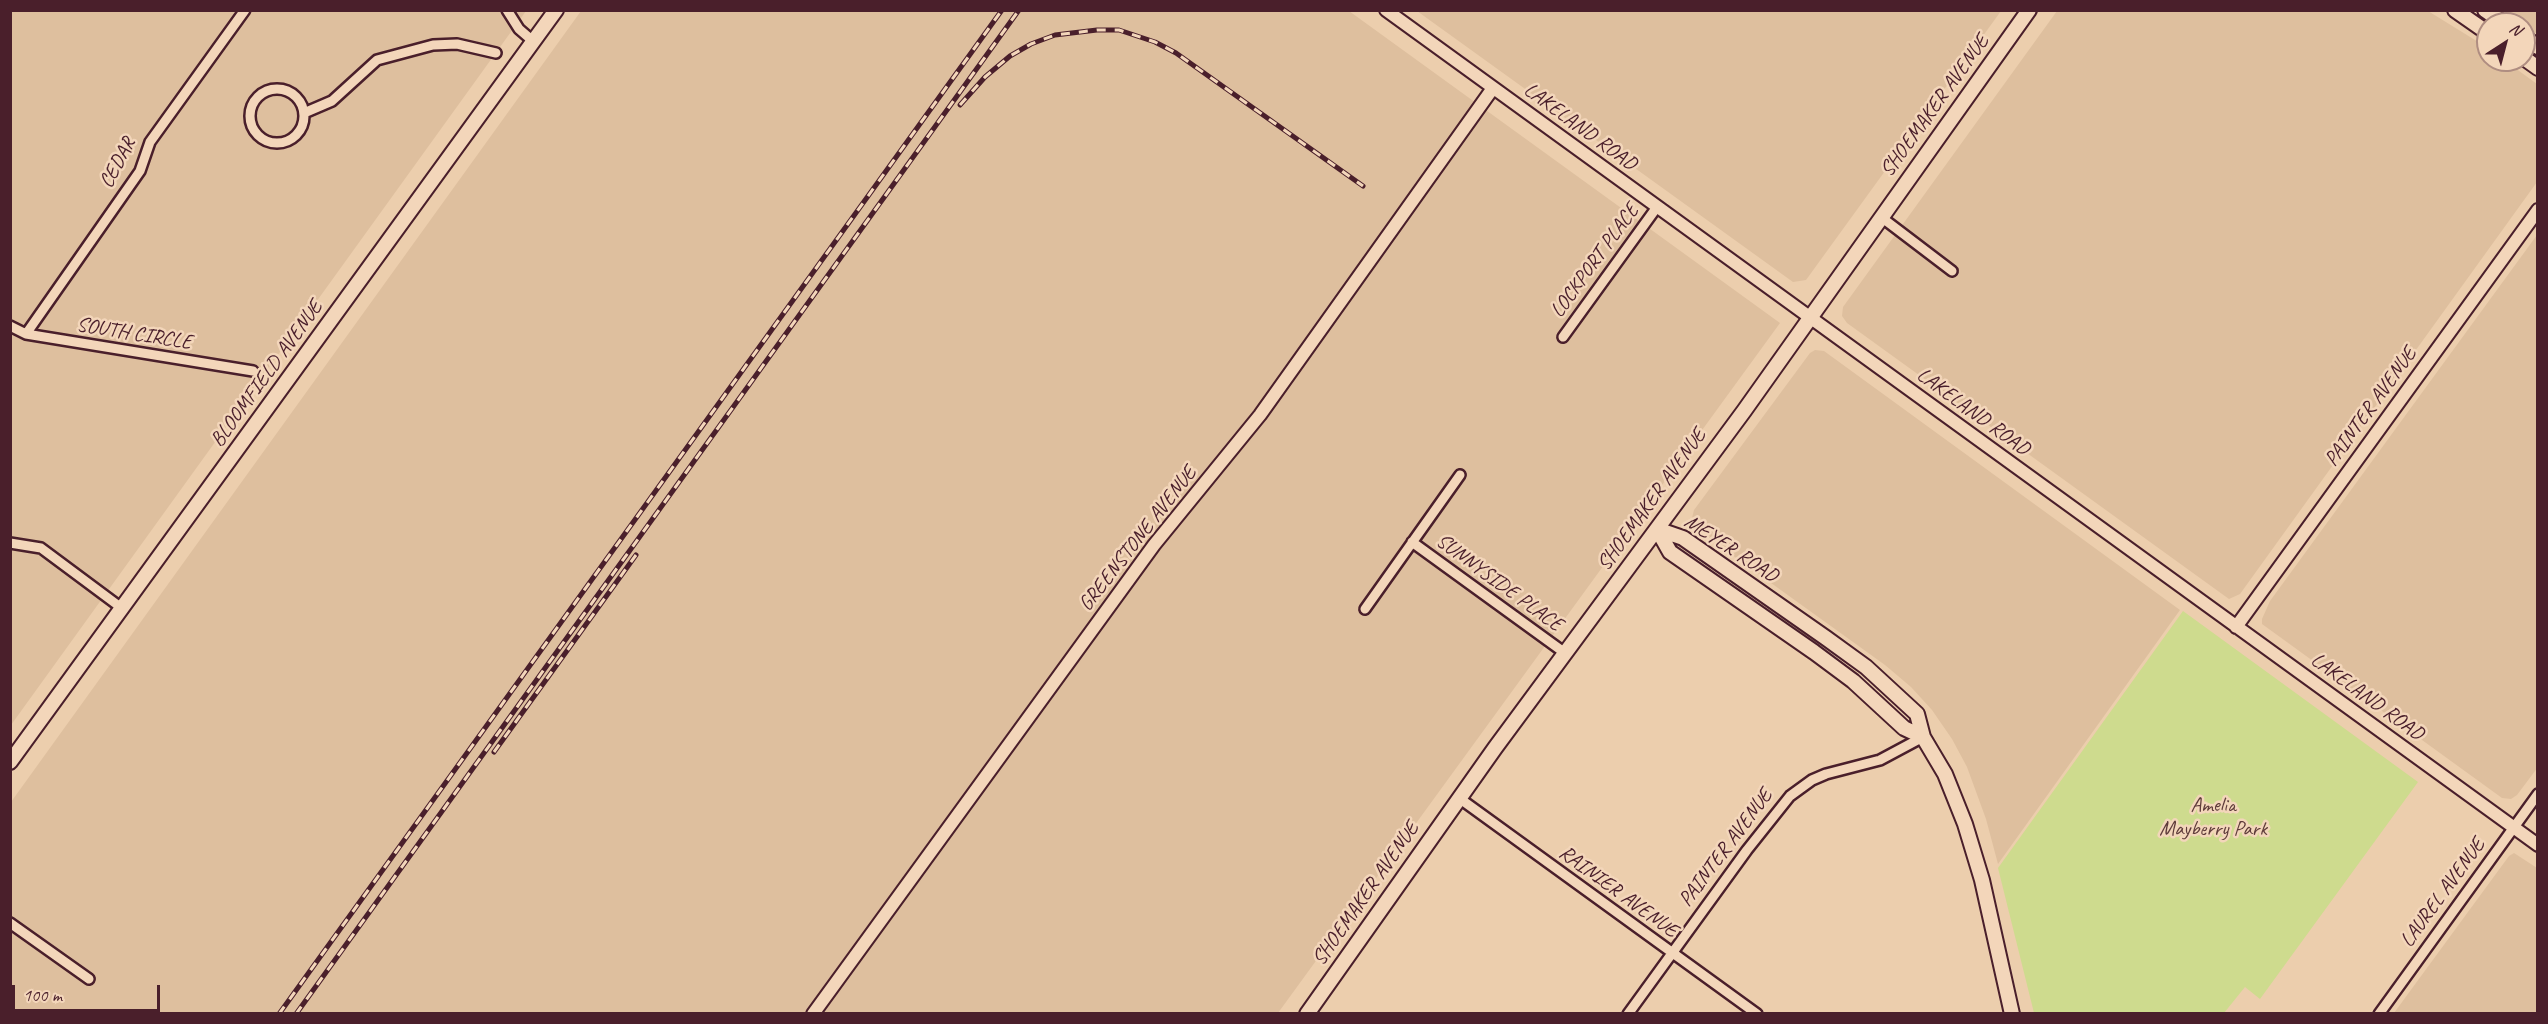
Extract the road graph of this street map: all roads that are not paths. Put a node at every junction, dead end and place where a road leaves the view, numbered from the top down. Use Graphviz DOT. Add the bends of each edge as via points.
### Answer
graph roads {
  1 [pos="245,10"];
  2 [pos="507,10"];
  3 [pos="556,10"];
  4 [pos="1386,10"];
  5 [pos="2029,10"];
  6 [pos="2455,10"];
  7 [pos="2476,25"];
  8 [pos="534,42"];
  9 [pos="496,53"];
  10 [pos="1493,88"];
  11 [pos="304,113"];
  12 [pos="1657,207"];
  13 [pos="2538,210"];
  14 [pos="1881,217"];
  15 [pos="1952,271"];
  16 [pos="1809,317"];
  17 [pos="10,326"];
  18 [pos="26,334"];
  19 [pos="1563,337"];
  20 [pos="253,372"];
  21 [pos="1461,475"];
  22 [pos="1657,529"];
  23 [pos="1412,542"];
  24 [pos="10,543"];
  25 [pos="123,609"];
  26 [pos="1365,609"];
  27 [pos="2236,627"];
  28 [pos="1826,638"];
  29 [pos="1814,652"];
  30 [pos="1565,653"];
  31 [pos="1923,737"];
  32 [pos="10,762"];
  33 [pos="2538,794"];
  34 [pos="1459,798"];
  35 [pos="2513,828"];
  36 [pos="2538,845"];
  37 [pos="10,922"];
  38 [pos="1672,954"];
  39 [pos="89,979"];
  40 [pos="813,1014"];
  41 [pos="1307,1014"];
  42 [pos="1628,1014"];
  43 [pos="1757,1014"];
  44 [pos="2012,1014"];
  45 [pos="2379,1014"];
  1 -- 18 [label="street, CEDAR" via="150,142 140,171"];
  2 -- 8 [label="street" via="519,29"];
  3 -- 8 [label="main road, BLOOMFIELD AVENUE"];
  4 -- 10 [label="street, LAKELAND ROAD"];
  5 -- 14 [label="main road, SHOEMAKER AVENUE"];
  6 -- 7 [label="main road"];
  8 -- 25 [label="main road, BLOOMFIELD AVENUE"];
  9 -- 11 [label="street" via="457,44 433,45 377,60 332,101"];
  10 -- 12 [label="street, LAKELAND ROAD"];
  10 -- 40 [label="street, GREENSTONE AVENUE" via="1260,415 1154,545"];
  11 -- 11 [label="street" via="297,98 275,89 254,101 250,119 258,136 275,143 285,142 300,131"];
  12 -- 16 [label="street, LAKELAND ROAD"];
  12 -- 19 [label="street, LOCKPORT PLACE"];
  13 -- 27 [label="street, PAINTER AVENUE"];
  14 -- 15 [label="street"];
  14 -- 16 [label="main road, SHOEMAKER AVENUE"];
  16 -- 22 [label="main road, SHOEMAKER AVENUE"];
  16 -- 27 [label="street, LAKELAND ROAD"];
  17 -- 18 [label="street, SOUTH CIRCLE"];
  18 -- 20 [label="street, SOUTH CIRCLE"];
  21 -- 23 [label="street, SUNNYSIDE PLACE"];
  22 -- 28 [label="main road, MEYER ROAD" via="1683,538"];
  22 -- 29 [label="main road, MEYER ROAD" via="1670,552"];
  22 -- 30 [label="main road, SHOEMAKER AVENUE"];
  23 -- 26 [label="street, SUNNYSIDE PLACE"];
  23 -- 30 [label="street, SUNNYSIDE PLACE"];
  24 -- 25 [label="street" via="41,548"];
  25 -- 32 [label="main road, BLOOMFIELD AVENUE"];
  27 -- 35 [label="street, LAKELAND ROAD"];
  28 -- 29 [label="main road"];
  28 -- 31 [label="main road, MEYER ROAD" via="1866,667 1917,714"];
  29 -- 31 [label="main road, MEYER ROAD" via="1853,681 1904,728"];
  30 -- 34 [label="main road, SHOEMAKER AVENUE"];
  31 -- 38 [label="street, PAINTER AVENUE" via="1880,760 1819,777 1790,796"];
  31 -- 44 [label="main road, MEYER ROAD" via="1946,774 1965,824 1982,880"];
  33 -- 35 [label="street, LAUREL AVENUE"];
  34 -- 38 [label="street, RAINIER AVENUE"];
  34 -- 41 [label="main road, SHOEMAKER AVENUE"];
  35 -- 36 [label="street, LAKELAND ROAD"];
  35 -- 45 [label="street, LAUREL AVENUE"];
  37 -- 39 [label="street"];
  38 -- 42 [label="street, PAINTER AVENUE"];
  38 -- 43 [label="street, RAINIER AVENUE"];
}
